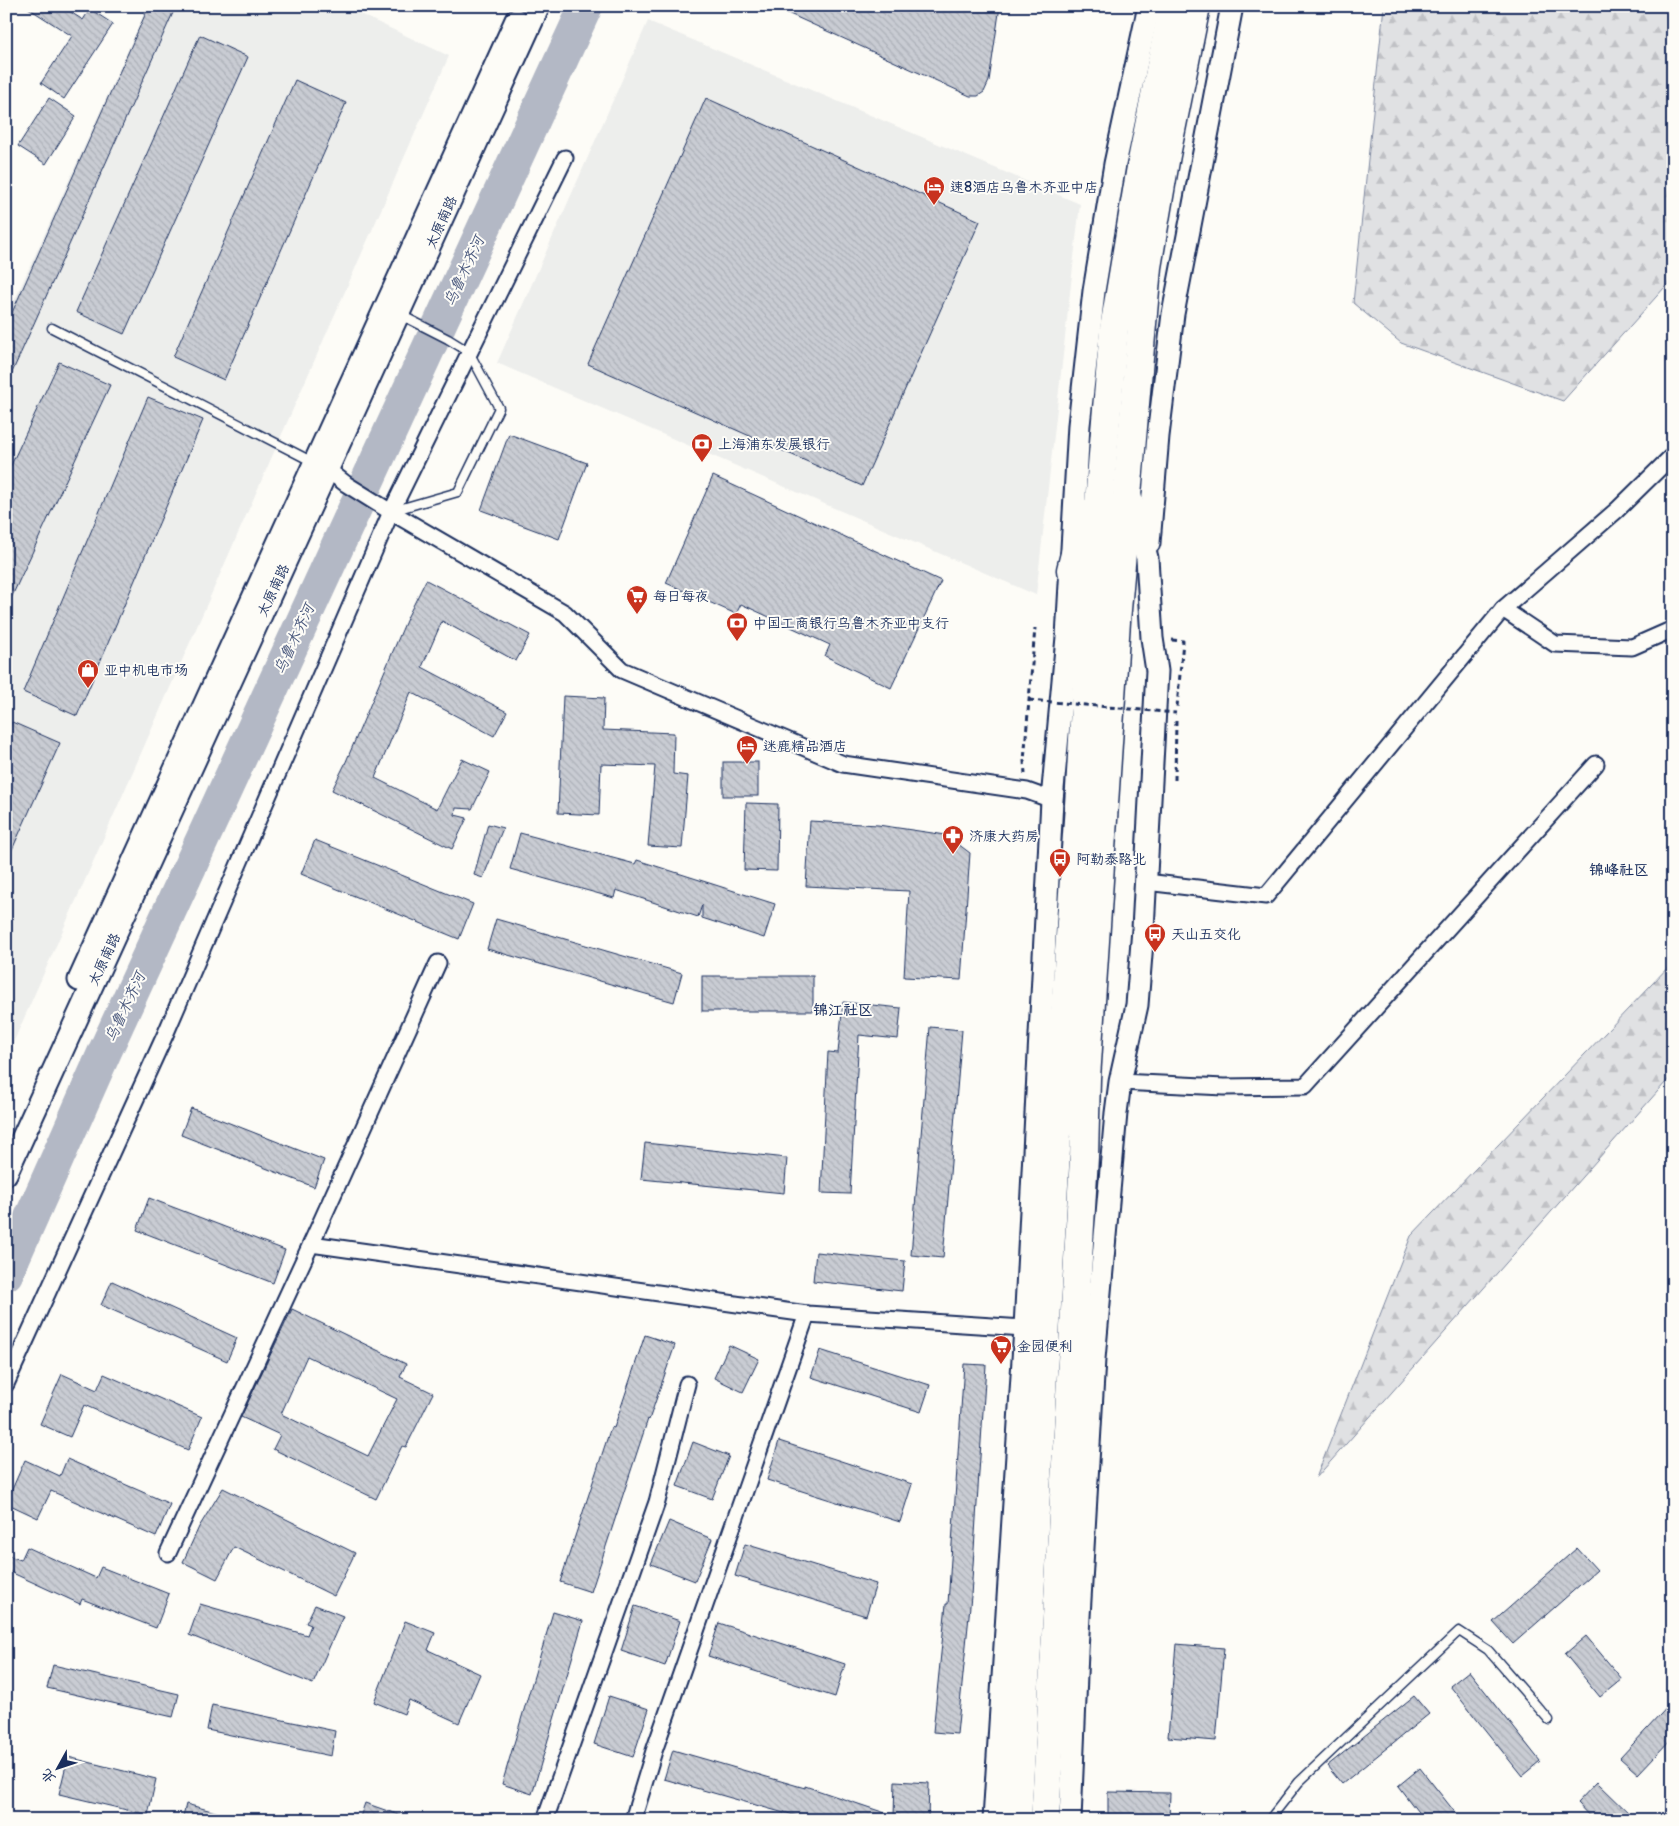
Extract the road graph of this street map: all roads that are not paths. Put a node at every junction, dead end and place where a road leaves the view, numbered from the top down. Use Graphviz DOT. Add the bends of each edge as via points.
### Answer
graph roads {
  1 [pos="522,6"];
  2 [pos="539,6"];
  3 [pos="1149,6"];
  4 [pos="1173,6"];
  5 [pos="1196,6"];
  6 [pos="1232,6"];
  7 [pos="565,158"];
  8 [pos="1154,158"];
  9 [pos="399,314"];
  10 [pos="52,328"];
  11 [pos="469,352"];
  12 [pos="1104,443"];
  13 [pos="1673,455"];
  14 [pos="321,466"];
  15 [pos="1128,482"];
  16 [pos="386,509"];
  17 [pos="1147,558"];
  18 [pos="1071,570"];
  19 [pos="1503,609"];
  20 [pos="1673,629"];
  21 [pos="1596,764"];
  22 [pos="1052,800"];
  23 [pos="1146,882"];
  24 [pos="438,963"];
  25 [pos="1120,1082"];
  26 [pos="6,1139"];
  27 [pos="6,1174"];
  28 [pos="311,1244"];
  29 [pos="807,1314"];
  30 [pos="1025,1328"];
  31 [pos="6,1384"];
  32 [pos="687,1384"];
  33 [pos="168,1553"];
  34 [pos="1549,1720"];
  35 [pos="545,1820"];
  36 [pos="633,1820"];
  37 [pos="994,1820"];
  38 [pos="1017,1820"];
  39 [pos="1045,1820"];
  40 [pos="1070,1820"];
  41 [pos="1270,1820"];
  1 -- 14 [label="main road"];
  2 -- 9 [label="main road, 太原南路"];
  3 -- 18 [label="main road" via="1115,164 1094,291 1079,425"];
  4 -- 8 [label="highway"];
  5 -- 8 [label="highway"];
  6 -- 17 [label="main road" via="1172,314"];
  7 -- 11 [label="street"];
  8 -- 12 [label="highway" via="1114,329"];
  8 -- 15 [label="highway"];
  9 -- 11 [label="lane"];
  9 -- 14 [label="main road, 太原南路"];
  10 -- 14 [label="lane"];
  11 -- 16 [label="street"];
  11 -- 16 [label="lane" via="499,408 458,492"];
  12 -- 18 [label="highway"];
  12 -- 38 [label="highway" via="1059,1099"];
  13 -- 19 [label="street" via="1617,510"];
  14 -- 16 [label="street"];
  14 -- 26 [label="main road"];
  14 -- 27 [label="main road, 太原南路"];
  15 -- 17 [label="main road"];
  15 -- 39 [label="highway" via="1086,1078"];
  16 -- 22 [label="street" via="565,612 622,670 843,764 1027,791"];
  16 -- 31 [label="street" via="165,1035"];
  17 -- 23 [label="main road" via="1157,671"];
  18 -- 22 [label="main road"];
  19 -- 20 [label="street" via="1555,644 1632,647"];
  19 -- 23 [label="street" via="1266,896"];
  21 -- 25 [label="street" via="1305,1086 1224,1087"];
  22 -- 30 [label="main road"];
  23 -- 25 [label="main road" via="1137,1004"];
  24 -- 28 [label="street"];
  25 -- 40 [label="main road" via="1094,1359"];
  28 -- 29 [label="street"];
  28 -- 33 [label="street"];
  29 -- 30 [label="street"];
  29 -- 36 [label="street" via="654,1751"];
  30 -- 37 [label="main road"];
  32 -- 35 [label="street" via="657,1502"];
  34 -- 41 [label="lane" via="1488,1650 1459,1631 1299,1782"];
}
